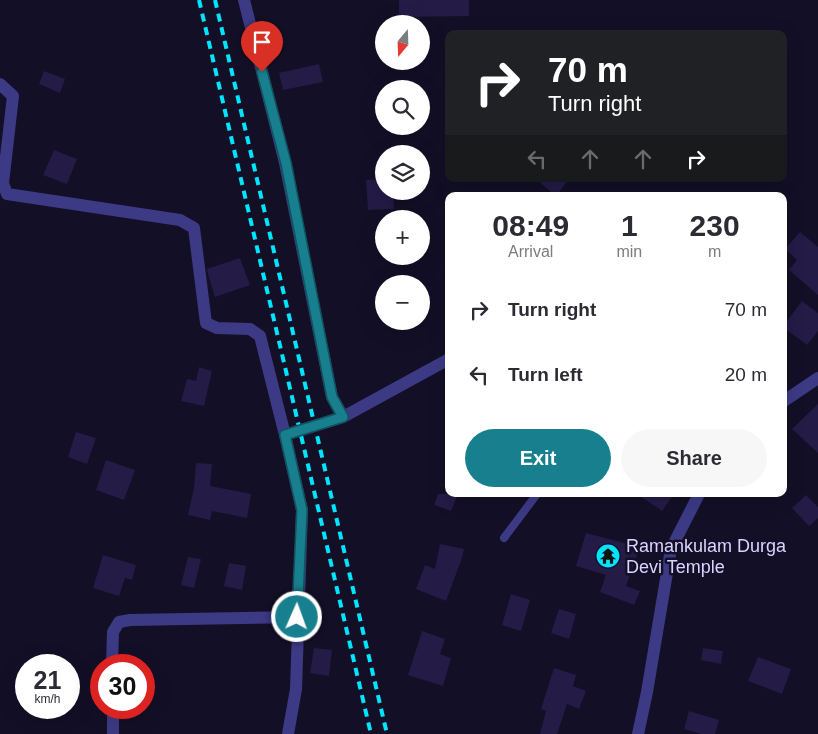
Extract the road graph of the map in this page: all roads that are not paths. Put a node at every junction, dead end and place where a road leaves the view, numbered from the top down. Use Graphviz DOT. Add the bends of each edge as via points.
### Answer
graph roads {
  1 [pos="244,0"];
  2 [pos="0,84"];
  3 [pos="3,194"];
  4 [pos="445,362"];
  5 [pos="818,378"];
  6 [pos="787,399"];
  7 [pos="343,417"];
  8 [pos="285,435"];
  9 [pos="535,497"];
  10 [pos="697,497"];
  11 [pos="504,538"];
  12 [pos="297,617"];
  13 [pos="112,654"];
  14 [pos="113,719"];
  15 [pos="114,734"];
  16 [pos="288,734"];
  17 [pos="638,734"];
  1 -- 7 [label="street" via="286,163 332,397"];
  2 -- 3 [label="street" via="13,96"];
  3 -- 8 [label="street" via="180,220 194,228 206,322 217,328 250,330 260,336"];
  4 -- 7 [label="street"];
  5 -- 6 [label="street"];
  7 -- 8 [label="street"];
  8 -- 12 [label="street" via="302,510"];
  9 -- 11 [label="lane"];
  10 -- 17 [label="street" via="671,549"];
  12 -- 13 [label="street" via="119,622 112,632"];
  12 -- 16 [label="street" via="296,689"];
  14 -- 15 [label="street"];
}
